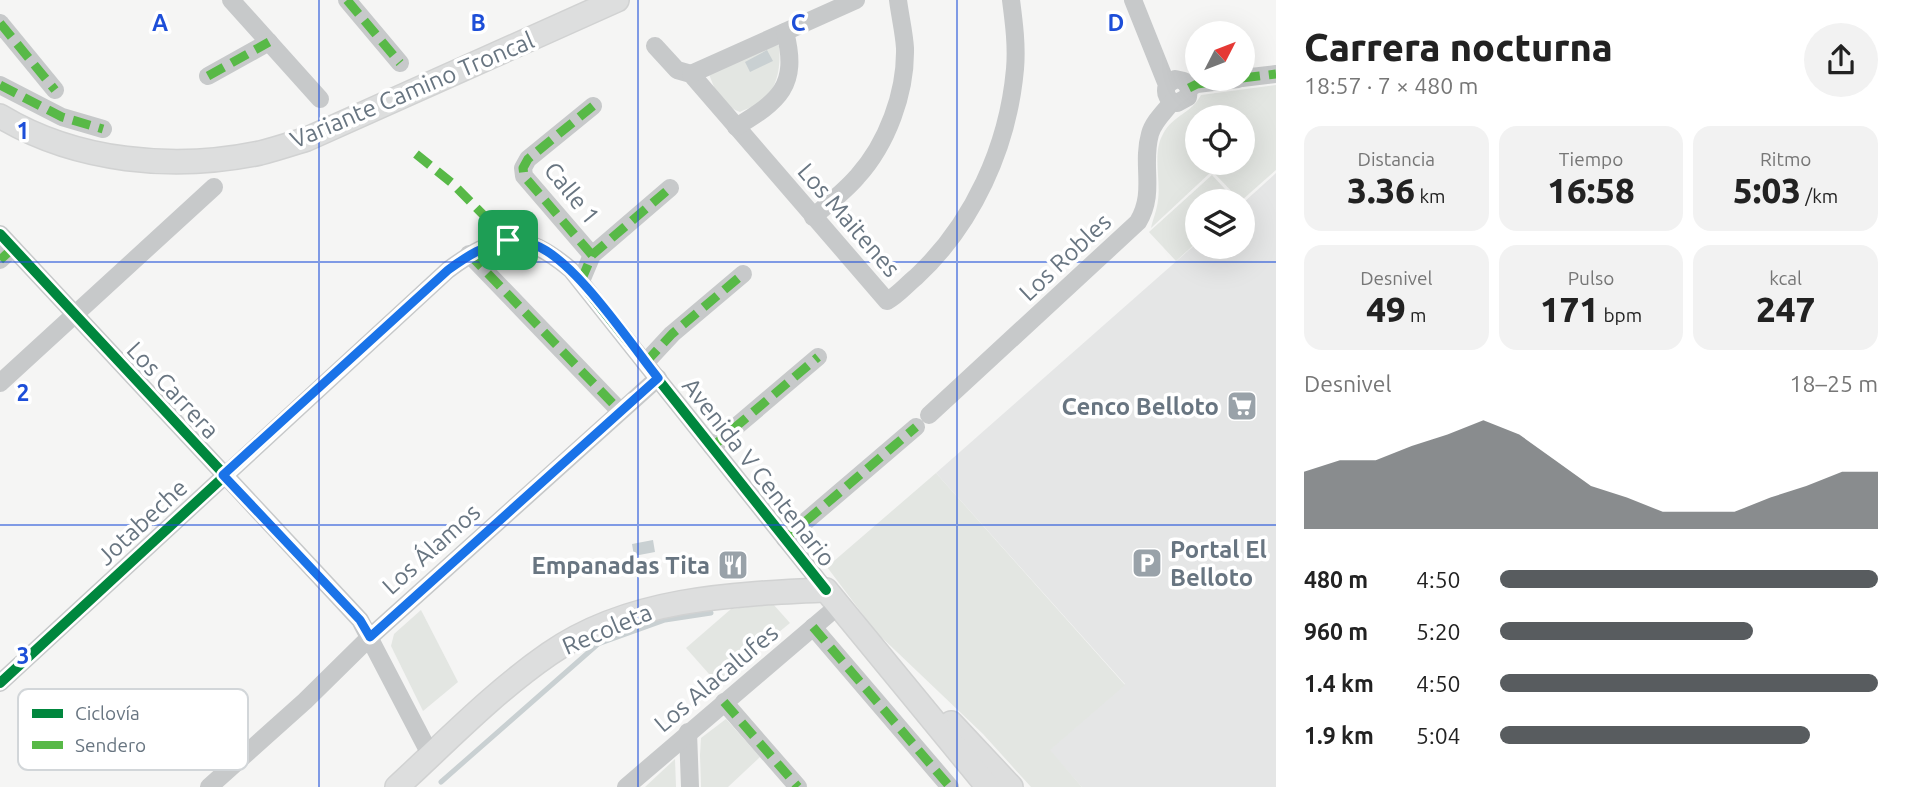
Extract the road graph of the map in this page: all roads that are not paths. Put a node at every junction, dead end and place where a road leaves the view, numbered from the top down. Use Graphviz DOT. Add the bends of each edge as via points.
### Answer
graph roads {
  1 [pos="231,0"];
  2 [pos="347,0"];
  3 [pos="617,0"];
  4 [pos="856,0"];
  5 [pos="898,0"];
  6 [pos="1011,0"];
  7 [pos="1133,0"];
  8 [pos="1143,0"];
  9 [pos="0,23"];
  10 [pos="785,32"];
  11 [pos="269,42"];
  12 [pos="655,46"];
  13 [pos="400,63"];
  14 [pos="691,74"];
  15 [pos="1276,74"];
  16 [pos="208,76"];
  17 [pos="1255,76"];
  18 [pos="0,85"];
  19 [pos="1185,87"];
  20 [pos="1177,89"];
  21 [pos="55,90"];
  22 [pos="320,99"];
  23 [pos="593,106"];
  24 [pos="0,116"];
  25 [pos="736,127"];
  26 [pos="103,129"];
  27 [pos="214,187"];
  28 [pos="670,188"];
  29 [pos="813,217"];
  30 [pos="0,234"];
  31 [pos="6,254"];
  32 [pos="468,254"];
  33 [pos="592,255"];
  34 [pos="743,274"];
  35 [pos="581,281"];
  36 [pos="74,314"];
  37 [pos="818,357"];
  38 [pos="645,363"];
  39 [pos="658,378"];
  40 [pos="0,383"];
  41 [pos="621,411"];
  42 [pos="929,415"];
  43 [pos="916,427"];
  44 [pos="712,447"];
  45 [pos="223,475"];
  46 [pos="785,539"];
  47 [pos="832,598"];
  48 [pos="813,627"];
  49 [pos="370,637"];
  50 [pos="864,637"];
  51 [pos="0,683"];
  52 [pos="724,702"];
  53 [pos="688,732"];
  54 [pos="248,752"];
  55 [pos="431,756"];
  56 [pos="228,770"];
  57 [pos="209,787"];
  58 [pos="397,787"];
  59 [pos="626,787"];
  60 [pos="690,787"];
  61 [pos="798,787"];
  62 [pos="950,787"];
  63 [pos="988,787"];
  64 [pos="1011,787"];
  1 -- 11 [label="street"];
  2 -- 13 [label="street"];
  3 -- 24 [label="main road, Variante Camino Troncal" via="318,134 260,153 184,162 100,155 61,144"];
  4 -- 10 [label="street"];
  5 -- 29 [label="street" via="905,47 891,119 869,163"];
  6 -- 29 [label="street, Los Maitenes" via="1016,67 1003,137 962,221 934,260 887,301"];
  7 -- 20 [label="street"];
  8 -- 20 [label="street"];
  9 -- 21 [label="street"];
  10 -- 14 [label="street"];
  10 -- 25 [label="street" via="791,63 783,90 775,102"];
  11 -- 16 [label="street"];
  11 -- 22 [label="street"];
  12 -- 14 [label="street, Los Maitenes" via="677,70"];
  14 -- 25 [label="street, Los Maitenes"];
  15 -- 17 [label="street"];
  18 -- 26 [label="street" via="62,117"];
  19 -- 20 [label="street"];
  20 -- 42 [label="street, Los Robles" via="1150,132 1147,205 1138,222"];
  23 -- 33 [label="street, Calle 1" via="523,168 524,176"];
  25 -- 29 [label="street, Los Maitenes"];
  27 -- 36 [label="street"];
  28 -- 33 [label="street"];
  30 -- 31 [label="street, Los Carrera"];
  31 -- 36 [label="street, Los Carrera"];
  32 -- 35 [label="street, Jotabeche" via="508,240 533,244 552,254"];
  32 -- 41 [label="street"];
  32 -- 45 [label="street, Jotabeche"];
  33 -- 35 [label="street"];
  34 -- 38 [label="street"];
  35 -- 38 [label="street, Avenida V Centenario"];
  36 -- 40 [label="street"];
  36 -- 45 [label="street, Los Carrera"];
  37 -- 44 [label="street"];
  38 -- 39 [label="street, Avenida V Centenario"];
  39 -- 41 [label="street, Los Álamos"];
  39 -- 44 [label="street, Avenida V Centenario"];
  41 -- 49 [label="street, Los Álamos"];
  43 -- 46 [label="street"];
  44 -- 46 [label="street, Avenida V Centenario"];
  45 -- 49 [label="street, Los Carrera" via="360,620"];
  45 -- 51 [label="street, Jotabeche"];
  46 -- 47 [label="street, Avenida V Centenario"];
  47 -- 48 [label="street, Los Alacalufes"];
  47 -- 50 [label="main road, Avenida V Centenario"];
  47 -- 55 [label="main road, Recoleta" via="673,603 625,616 550,653"];
  48 -- 52 [label="street, Los Alacalufes"];
  48 -- 62 [label="street"];
  49 -- 54 [label="street, Los Álamos"];
  49 -- 55 [label="street, Los Carrera"];
  50 -- 63 [label="main road, Avenida V Centenario"];
  50 -- 64 [label="main road, Avenida V Centenario"];
  52 -- 53 [label="street, Los Alacalufes"];
  52 -- 61 [label="street"];
  53 -- 59 [label="street, Los Alacalufes"];
  53 -- 60 [label="street"];
  55 -- 58 [label="main road, Recoleta"];
  56 -- 57 [label="street, Los Álamos"];
}
